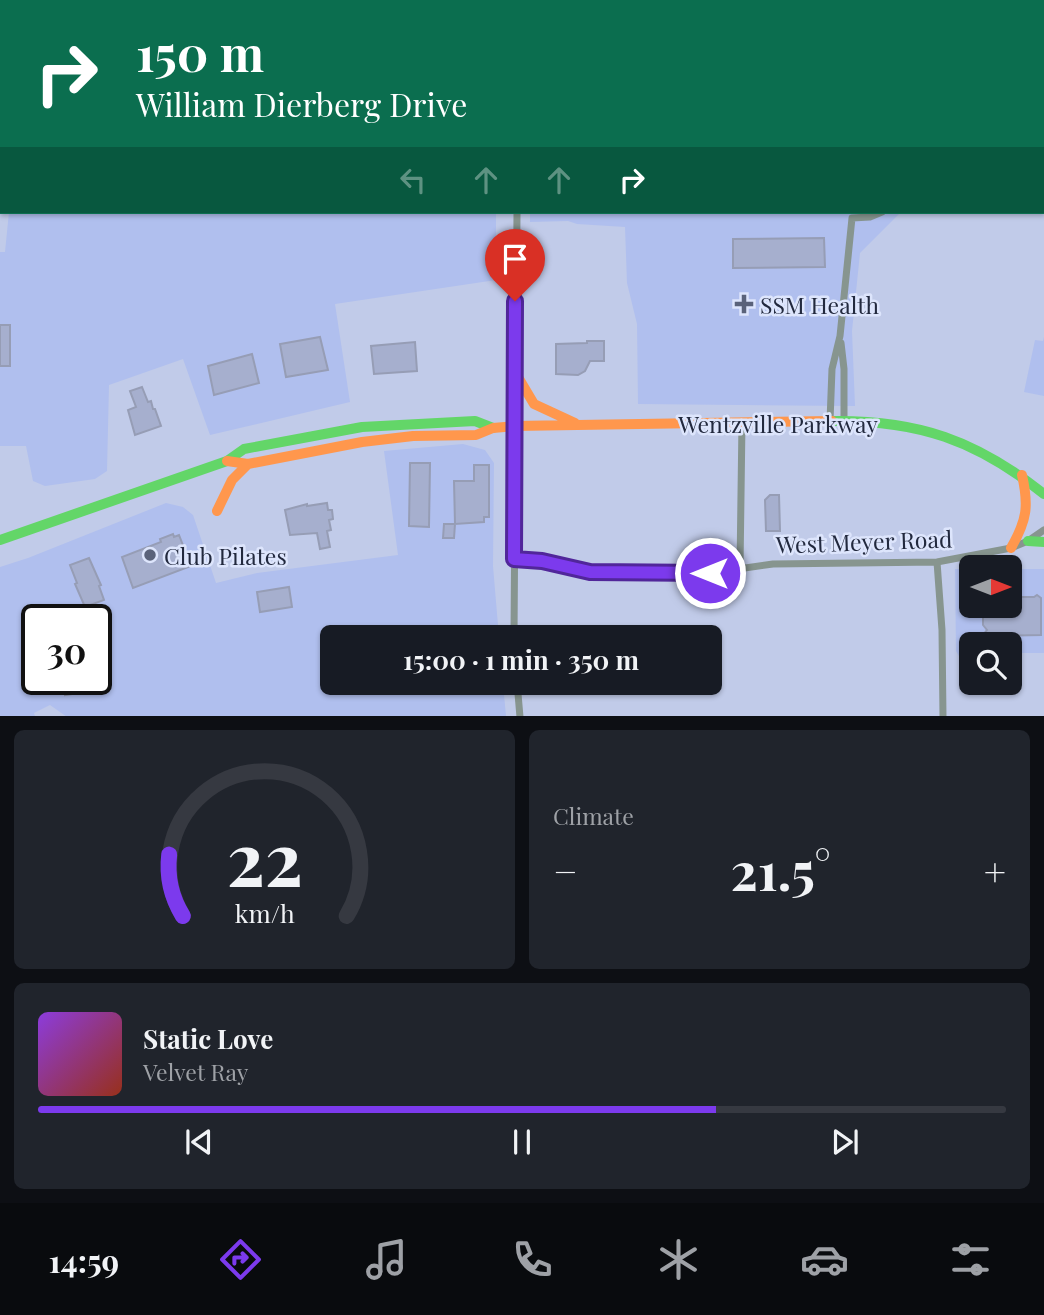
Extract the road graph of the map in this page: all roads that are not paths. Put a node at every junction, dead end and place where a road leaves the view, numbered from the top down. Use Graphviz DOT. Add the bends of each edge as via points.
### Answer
graph roads {
  1 [pos="517,214"];
  2 [pos="877,214"];
  3 [pos="840,336"];
  4 [pos="515,373"];
  5 [pos="830,421"];
  6 [pos="844,421"];
  7 [pos="742,422"];
  8 [pos="581,425"];
  9 [pos="514,426"];
  10 [pos="493,428"];
  11 [pos="227,461"];
  12 [pos="248,464"];
  13 [pos="1021,475"];
  14 [pos="1044,494"];
  15 [pos="217,511"];
  16 [pos="1044,530"];
  17 [pos="0,540"];
  18 [pos="1028,541"];
  19 [pos="1044,542"];
  20 [pos="1011,548"];
  21 [pos="514,559"];
  22 [pos="937,562"];
  23 [pos="740,568"];
  24 [pos="514,625"];
  25 [pos="518,695"];
  26 [pos="520,716"];
  27 [pos="943,716"];
  1 -- 4 [label="street"];
  2 -- 3 [label="street" via="852,218"];
  3 -- 5 [label="street" via="832,369"];
  3 -- 6 [label="street"];
  4 -- 8 [label="main road" via="534,404"];
  4 -- 9 [label="street"];
  5 -- 6 [label="main road, Wentzville Parkway"];
  5 -- 7 [label="main road, Wentzville Parkway"];
  6 -- 13 [label="main road, Wentzville Parkway" via="932,432 989,454"];
  7 -- 8 [label="main road, Wentzville Parkway"];
  7 -- 23 [label="street"];
  8 -- 9 [label="main road, Wentzville Parkway"];
  9 -- 10 [label="main road, Wentzville Parkway"];
  9 -- 21 [label="street"];
  10 -- 11 [label="main road, Wentzville Parkway" via="475,421 362,427 244,450"];
  10 -- 12 [label="main road, Wentzville Parkway" via="476,435 362,442"];
  11 -- 12 [label="main road, Wentzville Parkway"];
  11 -- 17 [label="main road, Wentzville Parkway"];
  12 -- 15 [label="main road" via="232,480"];
  13 -- 14 [label="main road, Wentzville Parkway"];
  13 -- 20 [label="main road" via="1027,511"];
  16 -- 18 [label="street, West Meyer Road"];
  18 -- 19 [label="main road"];
  18 -- 20 [label="street, West Meyer Road"];
  20 -- 22 [label="street, West Meyer Road"];
  21 -- 23 [label="street, West Meyer Road" via="590,572 710,573"];
  21 -- 24 [label="street"];
  22 -- 23 [label="street, West Meyer Road"];
  22 -- 27 [label="street"];
  25 -- 26 [label="street"];
}
